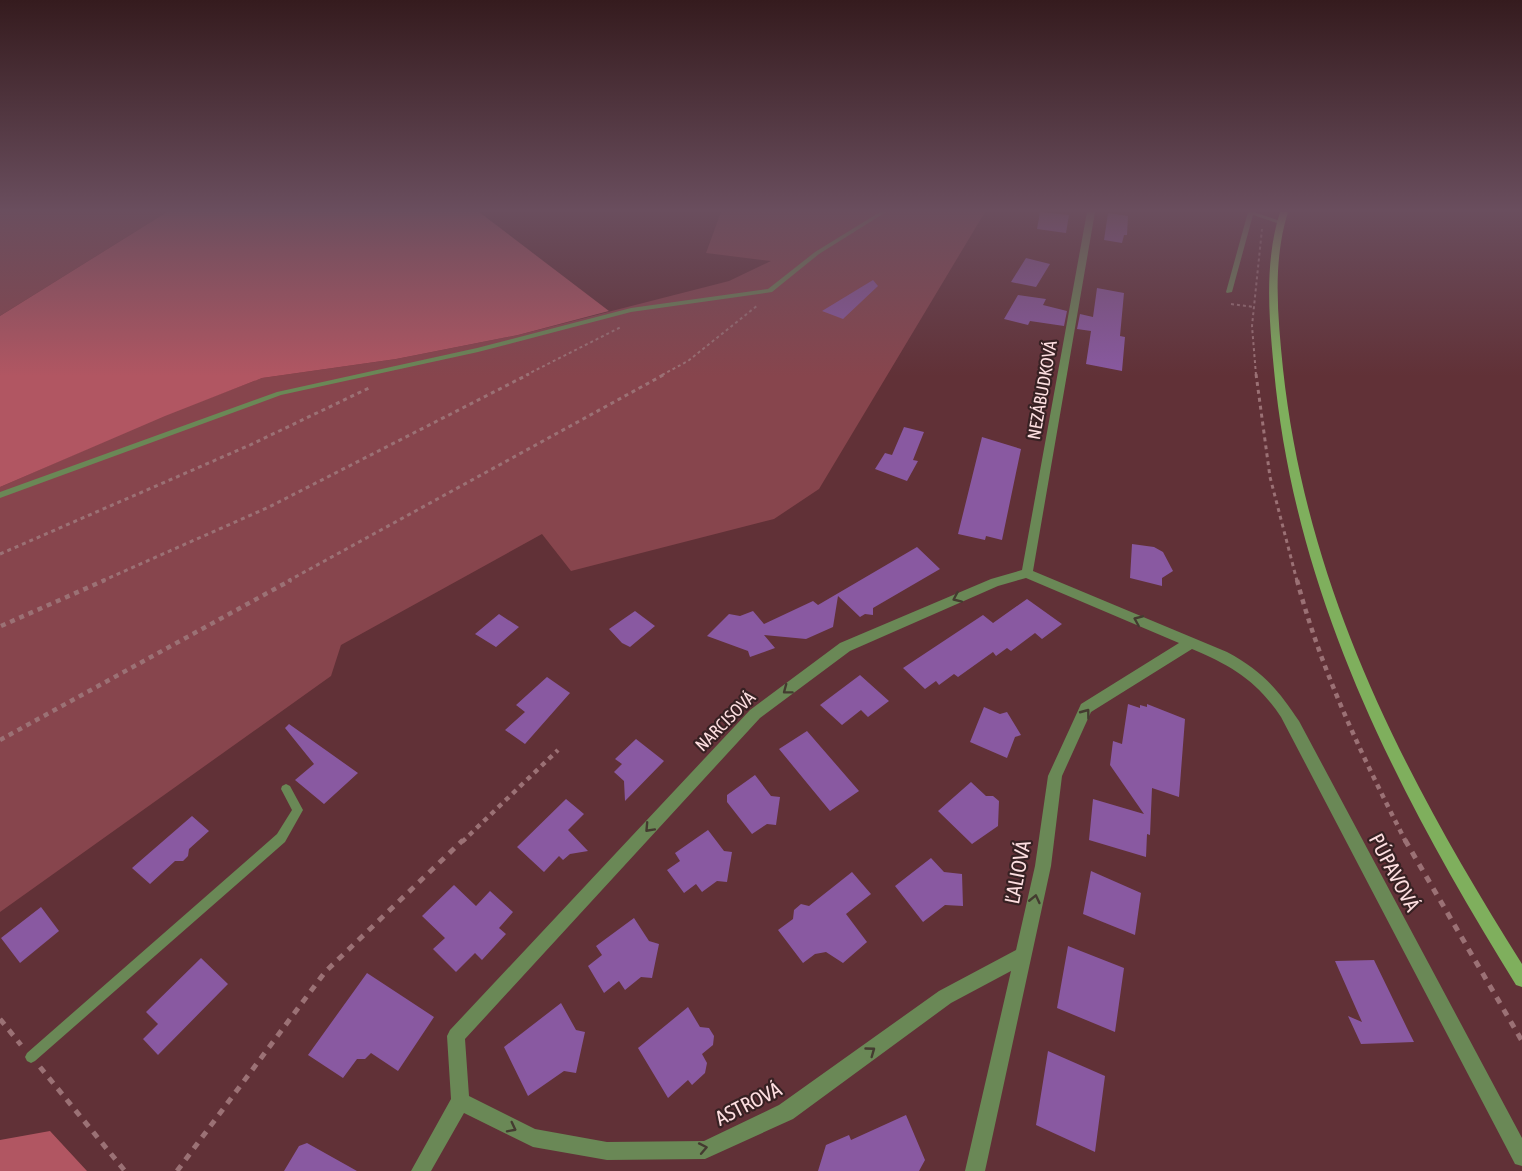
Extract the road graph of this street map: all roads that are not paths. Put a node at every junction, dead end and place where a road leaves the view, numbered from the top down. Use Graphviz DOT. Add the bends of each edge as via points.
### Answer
graph roads {
  1 [pos="800,267"];
  2 [pos="1081,267"];
  3 [pos="1236,267"];
  4 [pos="1278,267"];
  5 [pos="1229,292"];
  6 [pos="0,495"];
  7 [pos="1027,573"];
  8 [pos="1192,642"];
  9 [pos="286,789"];
  10 [pos="1022,956"];
  11 [pos="1522,980"];
  12 [pos="31,1057"];
  13 [pos="460,1101"];
  14 [pos="1522,1158"];
  15 [pos="421,1171"];
  16 [pos="975,1171"];
  1 -- 6 [label="lane" via="770,291 631,310 478,350 279,393"];
  2 -- 7 [label="street, NEZÁBUDKOVÁ"];
  3 -- 5 [label="lane"];
  4 -- 11 [label="main road" via="1274,312 1280,391 1295,475 1318,565 1361,684 1426,818"];
  8 -- 7 [label="street, one-way"];
  7 -- 13 [label="street, NARCISOVÁ, one-way" via="995,582 845,647 755,714 456,1036"];
  10 -- 8 [label="street, ĽALIOVÁ, one-way" via="1042,866 1055,776 1086,708"];
  8 -- 14 [label="street, PÚPAVOVÁ" via="1250,670 1272,691 1288,716"];
  9 -- 12 [label="lane" via="298,810 281,838"];
  13 -- 10 [label="street, ASTROVÁ, one-way" via="533,1138 607,1151 705,1150 786,1112 945,997"];
  10 -- 16 [label="street, ĽALIOVÁ"];
  13 -- 15 [label="street"];
}
